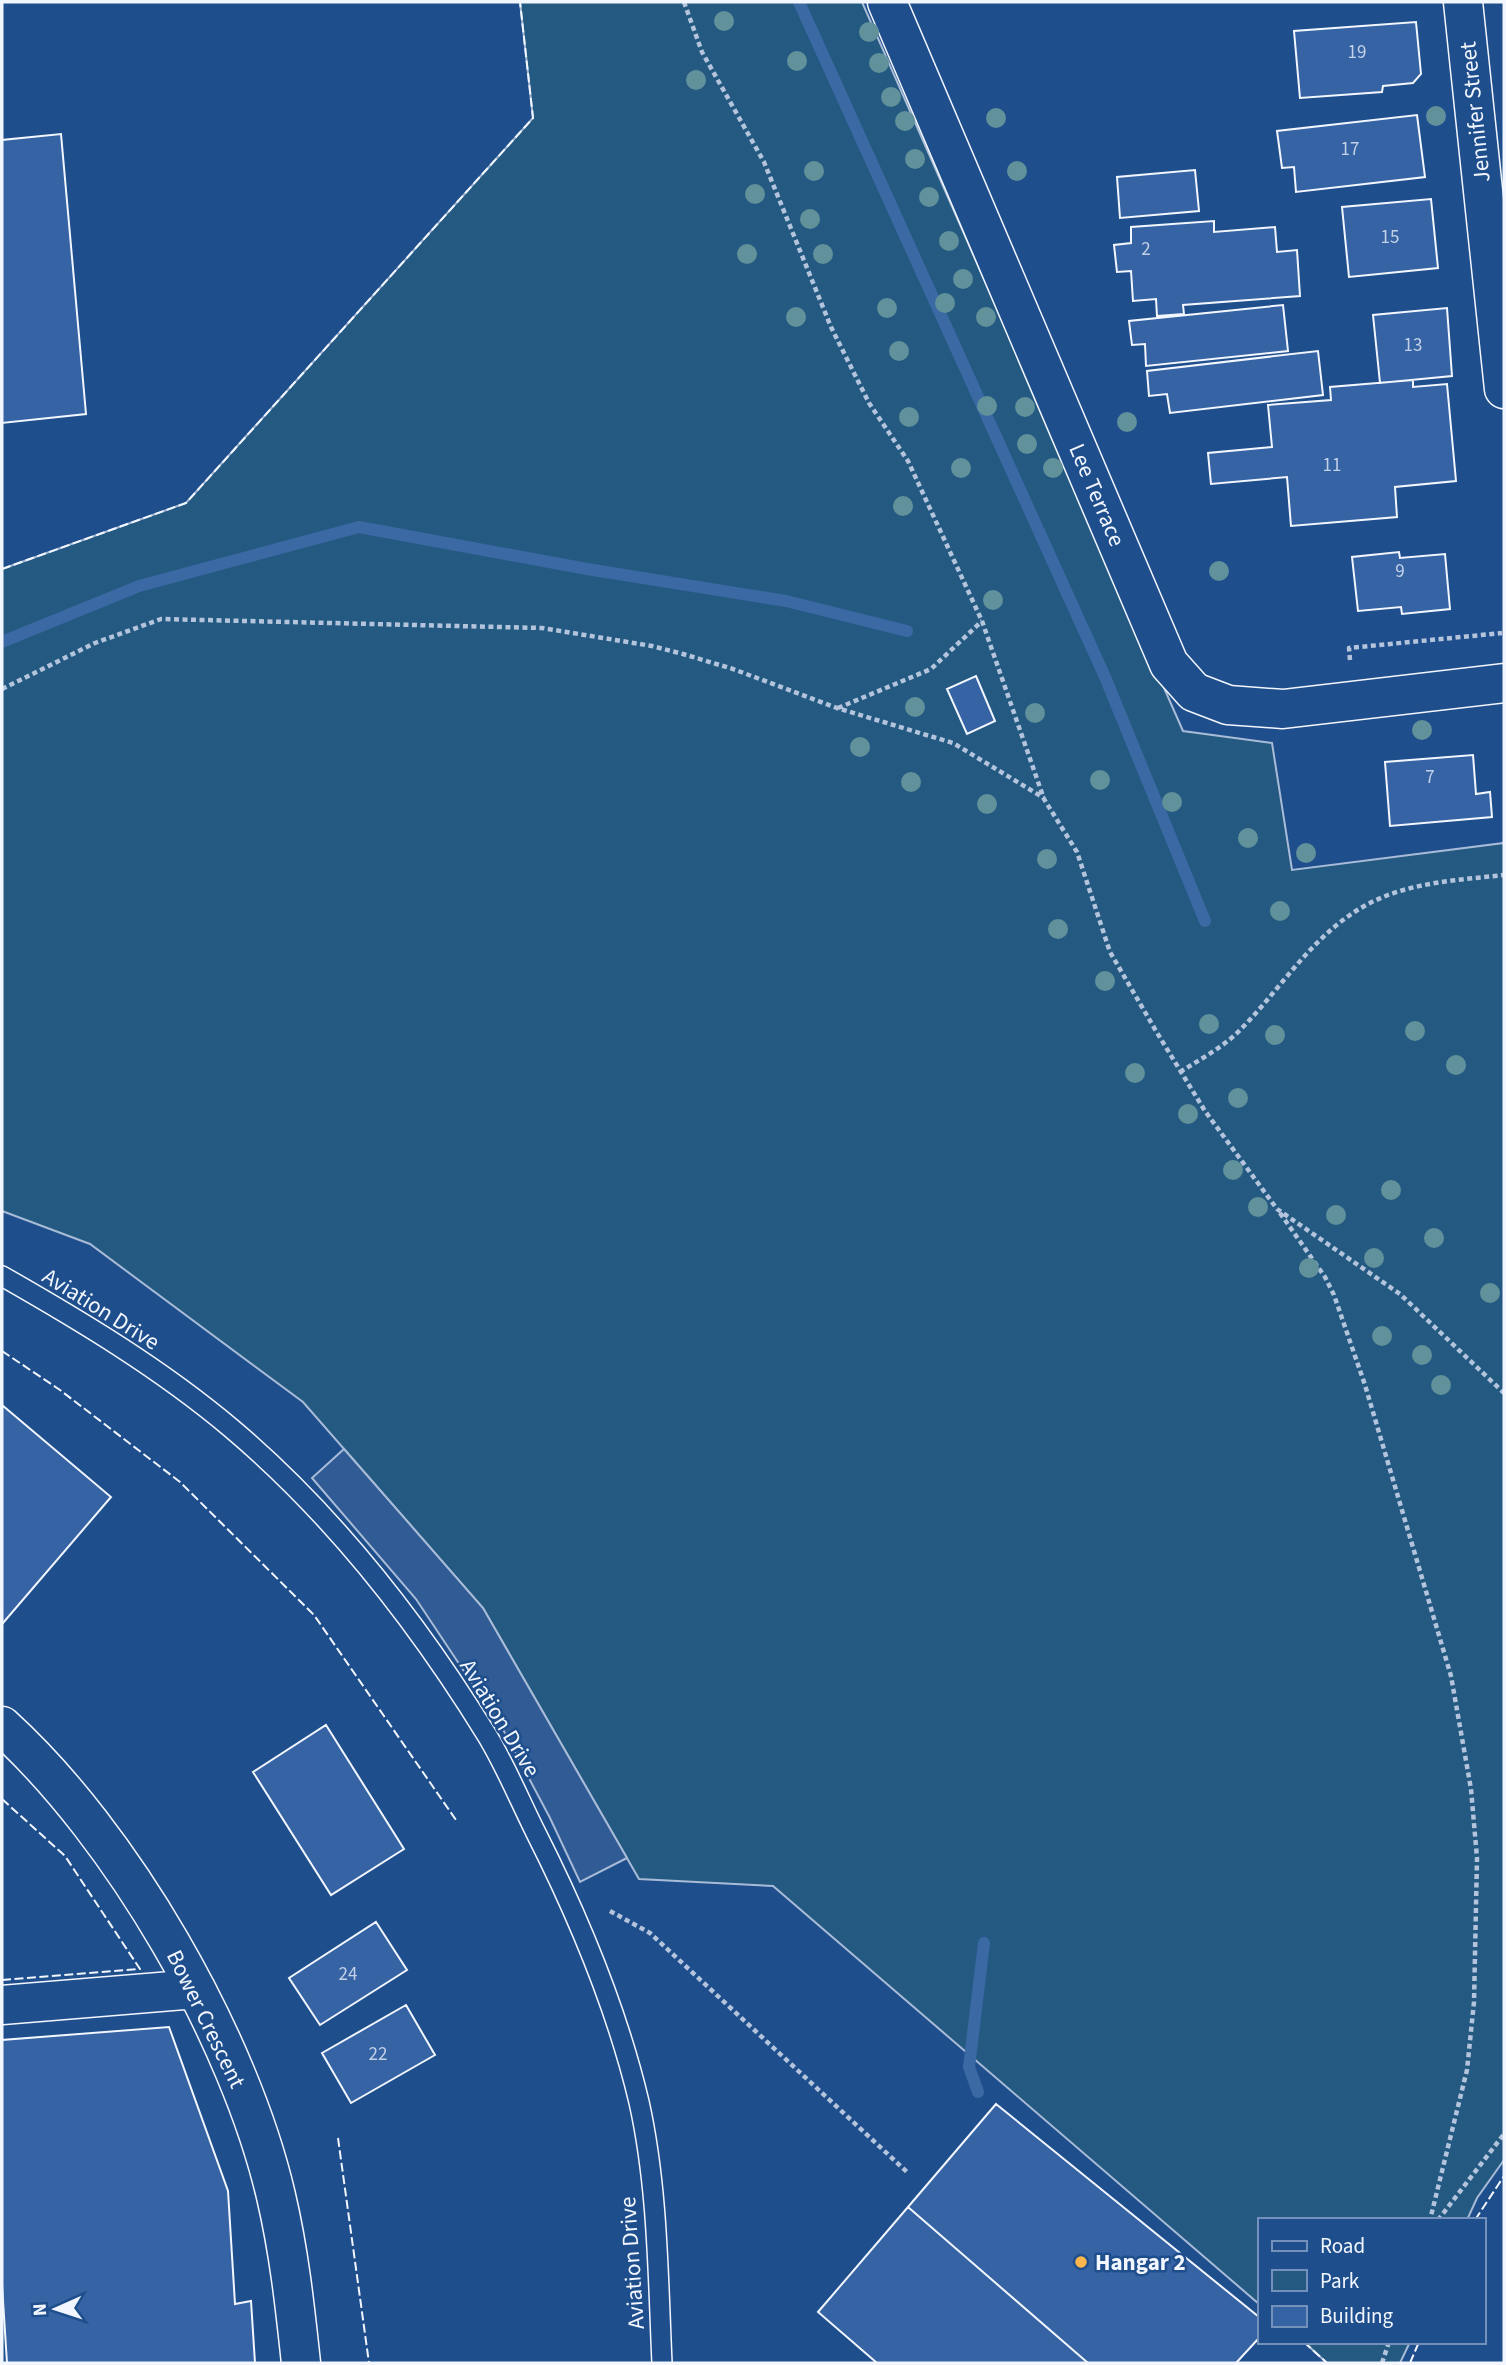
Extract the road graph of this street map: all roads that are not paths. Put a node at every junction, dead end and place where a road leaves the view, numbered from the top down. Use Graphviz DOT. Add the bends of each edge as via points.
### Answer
graph roads {
  1 [pos="887,2"];
  2 [pos="1463,2"];
  3 [pos="1504,389"];
  4 [pos="1504,683"];
  5 [pos="2,1276"];
  6 [pos="2,1726"];
  7 [pos="196,1989"];
  8 [pos="2,2005"];
  9 [pos="301,2363"];
  10 [pos="662,2363"];
  1 -- 4 [label="street, Lee Terrace" via="1169,664 1194,692 1228,705 1283,709"];
  2 -- 3 [label="street, Jennifer Street"];
  5 -- 10 [label="lane, Aviation Drive" via="143,1362 230,1428 320,1511 412,1622 482,1729 563,1886 614,2012 639,2104 653,2194"];
  6 -- 7 [label="street, Bower Crescent" via="85,1814 159,1924"];
  7 -- 8 [label="street"];
  7 -- 9 [label="street, Bower Crescent" via="247,2103 266,2159 284,2237"];
}
